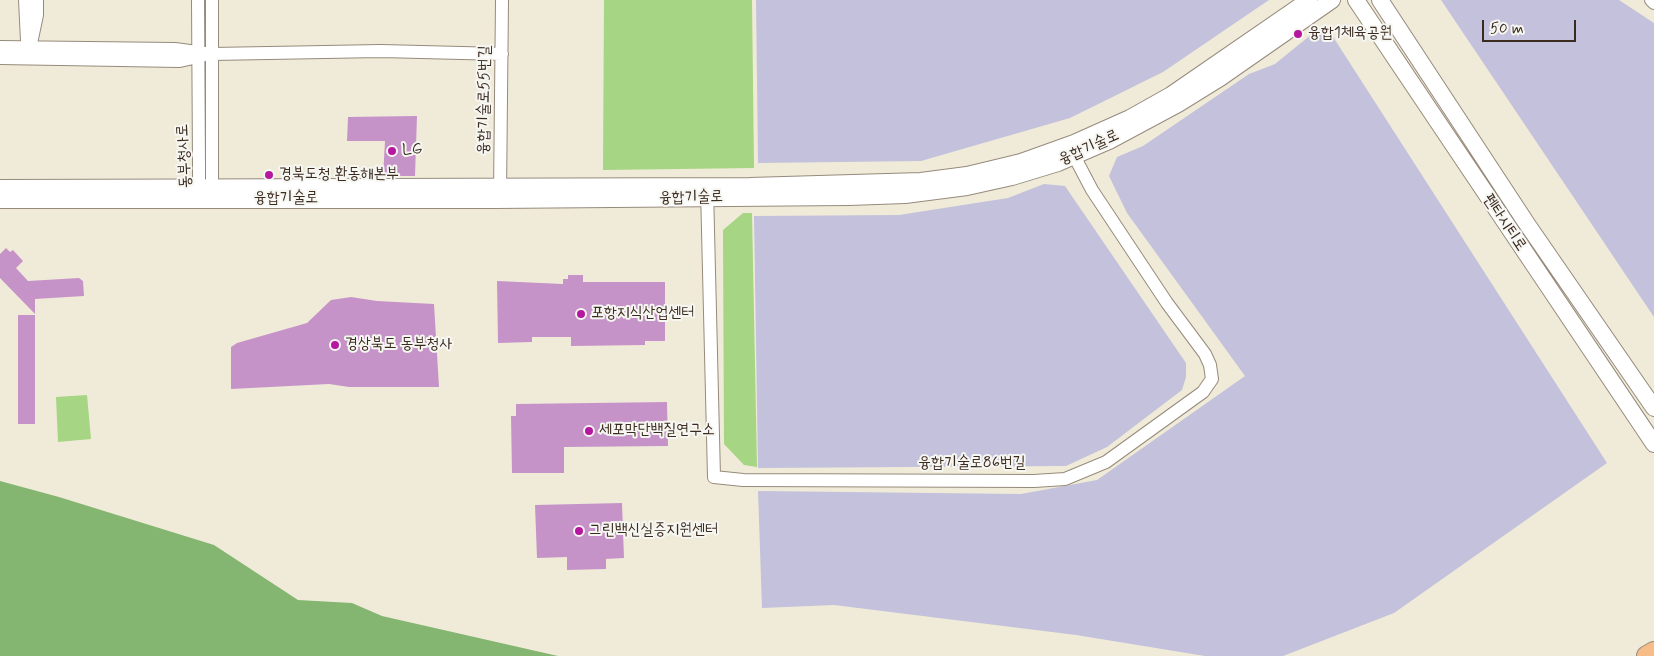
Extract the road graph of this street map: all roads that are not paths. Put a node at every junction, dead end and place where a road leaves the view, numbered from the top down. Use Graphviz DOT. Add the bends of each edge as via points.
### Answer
graph roads {
  1 [pos="26,0"];
  2 [pos="37,0"];
  3 [pos="198,0"];
  4 [pos="212,0"];
  5 [pos="502,0"];
  6 [pos="1309,0"];
  7 [pos="1332,0"];
  8 [pos="1356,0"];
  9 [pos="1380,0"];
  10 [pos="1651,0"];
  11 [pos="1654,2"];
  12 [pos="0,47"];
  13 [pos="29,51"];
  14 [pos="212,54"];
  15 [pos="502,54"];
  16 [pos="198,55"];
  17 [pos="0,58"];
  18 [pos="1071,151"];
  19 [pos="0,188"];
  20 [pos="205,192"];
  21 [pos="708,192"];
  22 [pos="500,193"];
  23 [pos="0,200"];
  24 [pos="1654,408"];
  25 [pos="1654,444"];
  26 [pos="1654,652"];
  27 [pos="1647,656"];
  1 -- 13 [label="street"];
  2 -- 13 [label="street" via="38,16"];
  3 -- 16 [label="street, 동부청사로"];
  4 -- 14 [label="street, 동부청사로"];
  5 -- 15 [label="street, 융합기술로55번길"];
  6 -- 18 [label="street, 융합기술로" via="1171,95"];
  7 -- 18 [label="street, 융합기술로" via="1178,104 1109,141"];
  8 -- 25 [label="street, 펜타시티로"];
  9 -- 24 [label="street, 펜타시티로" via="1525,221"];
  10 -- 11 [label="street"];
  12 -- 13 [label="street"];
  13 -- 16 [label="street" via="180,61"];
  13 -- 17 [label="street"];
  14 -- 15 [label="street" via="381,51"];
  14 -- 16 [label="street"];
  14 -- 20 [label="street, 동부청사로"];
  15 -- 22 [label="street, 융합기술로55번길"];
  16 -- 20 [label="street, 동부청사로"];
  18 -- 21 [label="street, 융합기술로" via="967,175 920,181"];
  18 -- 21 [label="street, 융합기술로86번길" via="1092,190 1166,303 1205,354 1212,379 1203,392 1106,462 1065,478 1034,481 743,480 714,477"];
  19 -- 20 [label="street, 융합기술로"];
  20 -- 22 [label="street, 융합기술로"];
  20 -- 23 [label="street, 융합기술로"];
  21 -- 22 [label="street, 융합기술로"];
  26 -- 27 [label="main road"];
}
